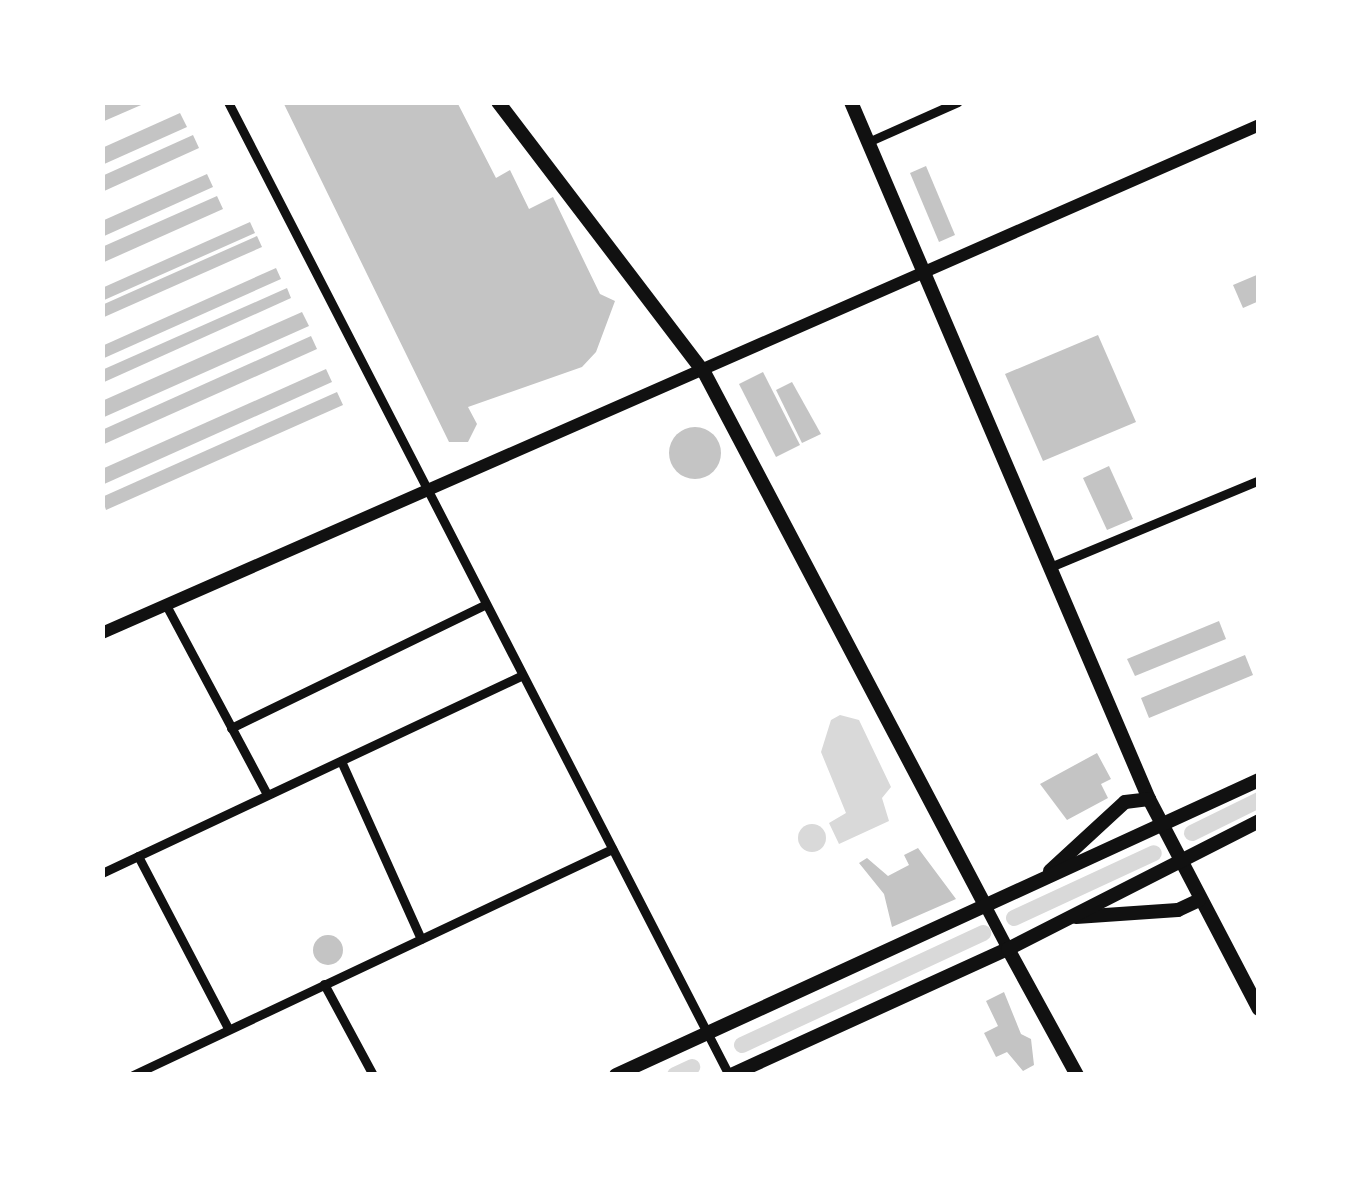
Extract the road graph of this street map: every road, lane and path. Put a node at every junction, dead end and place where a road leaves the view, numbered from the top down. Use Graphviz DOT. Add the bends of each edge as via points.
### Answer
graph roads {
  1 [pos="228,102"];
  2 [pos="498,102"];
  3 [pos="851,102"];
  4 [pos="958,102"];
  5 [pos="1259,125"];
  6 [pos="868,142"];
  7 [pos="927,275"];
  8 [pos="704,372"];
  9 [pos="1259,480"];
  10 [pos="423,489"];
  11 [pos="1055,565"];
  12 [pos="166,605"];
  13 [pos="484,605"];
  14 [pos="102,633"];
  15 [pos="521,676"];
  16 [pos="231,728"];
  17 [pos="341,760"];
  18 [pos="1259,780"];
  19 [pos="267,794"];
  20 [pos="1149,799"];
  21 [pos="1259,821"];
  22 [pos="1164,831"];
  23 [pos="612,849"];
  24 [pos="138,856"];
  25 [pos="1178,857"];
  26 [pos="102,872"];
  27 [pos="1042,878"];
  28 [pos="1199,900"];
  29 [pos="987,908"];
  30 [pos="1065,918"];
  31 [pos="421,939"];
  32 [pos="1006,946"];
  33 [pos="1259,970"];
  34 [pos="1240,980"];
  35 [pos="324,984"];
  36 [pos="1259,1009"];
  37 [pos="228,1028"];
  38 [pos="707,1034"];
  39 [pos="728,1073"];
  40 [pos="133,1075"];
  41 [pos="374,1075"];
  42 [pos="616,1075"];
  43 [pos="1077,1075"];
  1 -- 10 [label="street"];
  2 -- 8 [label="main road"];
  3 -- 6 [label="main road"];
  4 -- 6 [label="street"];
  5 -- 7 [label="street"];
  6 -- 7 [label="main road"];
  7 -- 8 [label="street"];
  7 -- 11 [label="main road"];
  8 -- 10 [label="street"];
  8 -- 29 [label="main road"];
  9 -- 11 [label="street"];
  10 -- 12 [label="street"];
  10 -- 13 [label="street"];
  11 -- 20 [label="main road"];
  12 -- 14 [label="street"];
  12 -- 16 [label="street"];
  13 -- 15 [label="street"];
  13 -- 16 [label="street"];
  15 -- 17 [label="street"];
  15 -- 23 [label="street"];
  16 -- 19 [label="street"];
  17 -- 19 [label="street"];
  17 -- 31 [label="street"];
  18 -- 22 [label="main road"];
  19 -- 24 [label="street"];
  20 -- 22 [label="main road"];
  20 -- 27 [label="main road" via="1125,802"];
  21 -- 25 [label="main road"];
  22 -- 25 [label="main road"];
  22 -- 27 [label="main road"];
  23 -- 31 [label="street"];
  23 -- 38 [label="street"];
  24 -- 26 [label="street"];
  24 -- 37 [label="street"];
  25 -- 28 [label="main road"];
  25 -- 30 [label="main road"];
  27 -- 29 [label="main road"];
  28 -- 30 [label="main road" via="1178,910"];
  28 -- 34 [label="main road"];
  29 -- 32 [label="street"];
  29 -- 38 [label="main road"];
  30 -- 32 [label="main road"];
  31 -- 35 [label="street"];
  32 -- 39 [label="main road"];
  32 -- 43 [label="main road"];
  33 -- 34 [label="street"];
  34 -- 36 [label="main road"];
  35 -- 37 [label="street"];
  35 -- 41 [label="street"];
  37 -- 40 [label="street"];
  38 -- 39 [label="street"];
  38 -- 42 [label="main road"];
}
